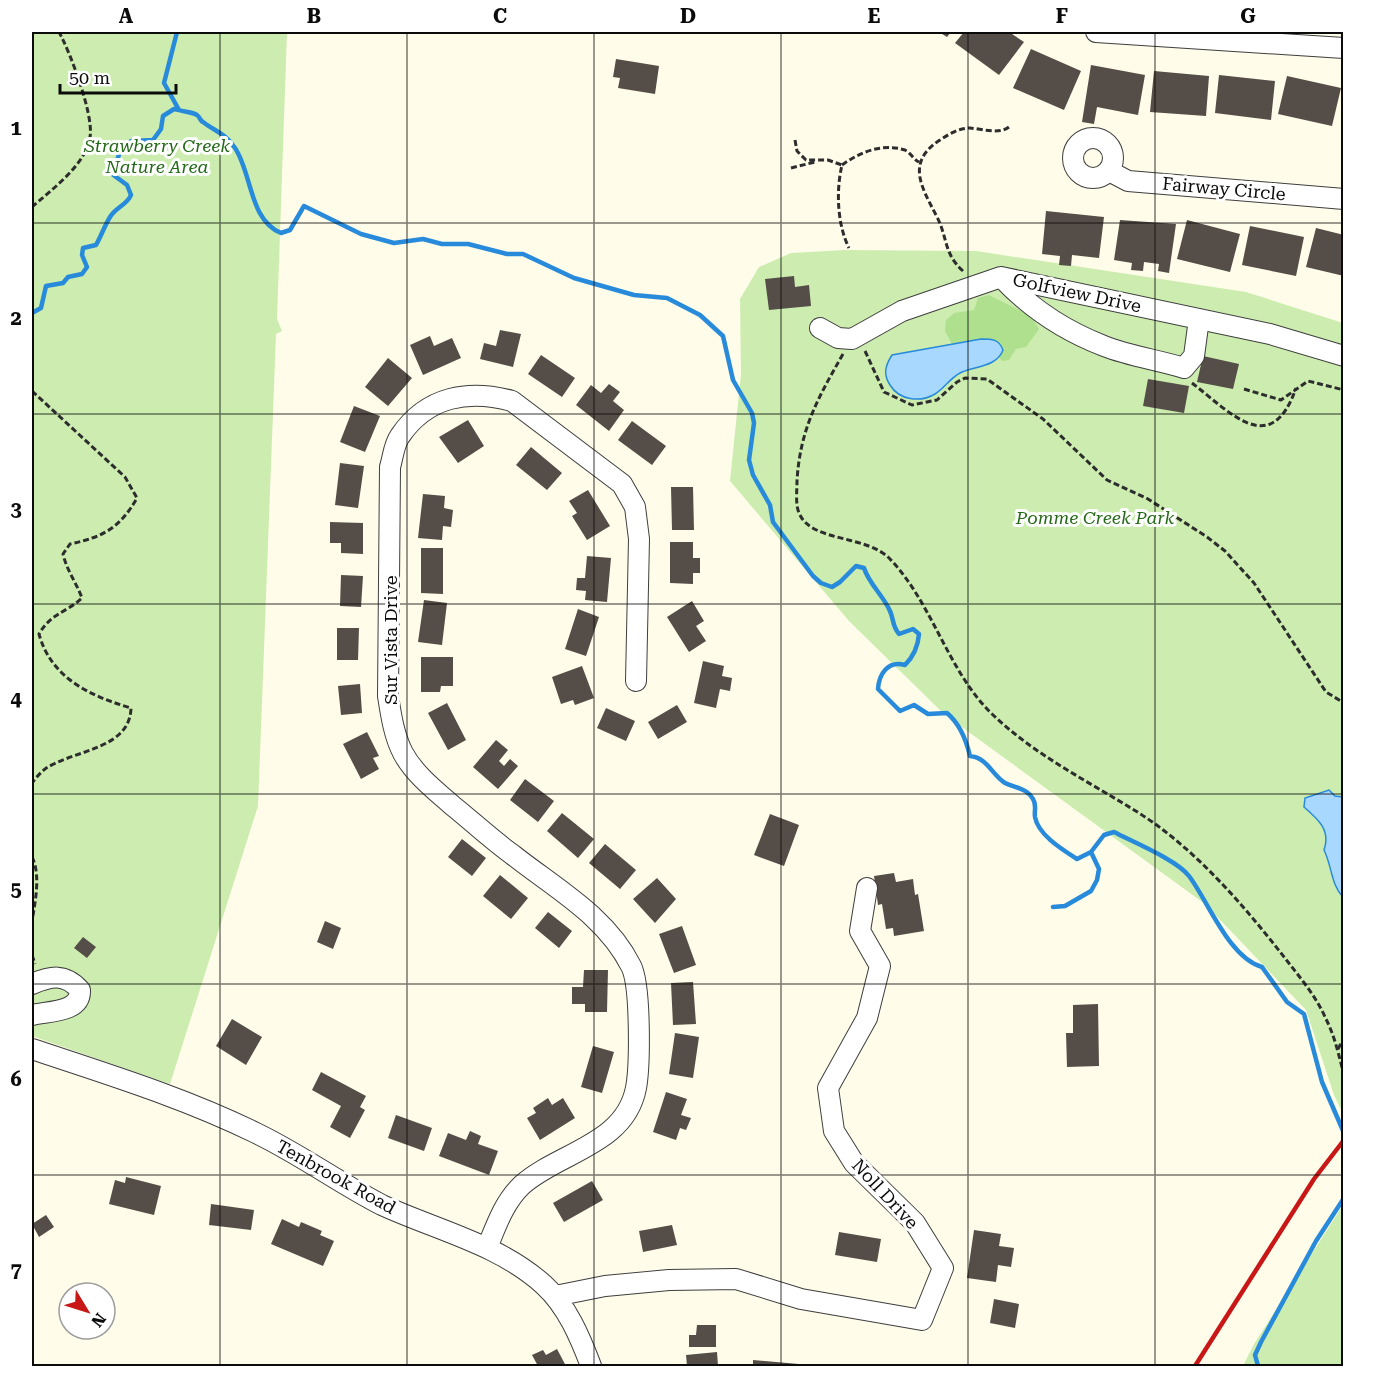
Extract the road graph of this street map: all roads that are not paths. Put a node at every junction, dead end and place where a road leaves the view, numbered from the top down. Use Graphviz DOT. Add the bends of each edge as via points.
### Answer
graph roads {
  1 [pos="1096,32"];
  2 [pos="1344,48"];
  3 [pos="1109,171"];
  4 [pos="1344,199"];
  5 [pos="1001,277"];
  6 [pos="1199,319"];
  7 [pos="820,328"];
  8 [pos="1344,356"];
  9 [pos="636,681"];
  10 [pos="867,888"];
  11 [pos="32,984"];
  12 [pos="32,1014"];
  13 [pos="32,1049"];
  14 [pos="487,1248"];
  15 [pos="555,1296"];
  16 [pos="591,1366"];
  1 -- 2 [label="street"];
  3 -- 4 [label="street, Fairway Circle" via="1128,181"];
  5 -- 6 [label="street, Golfview Drive"];
  5 -- 6 [label="street" via="1021,298 1069,330 1105,347 1184,368 1194,356"];
  5 -- 7 [label="street, Golfview Drive" via="902,311 856,337 838,338"];
  6 -- 8 [label="street, Golfview Drive" via="1270,334"];
  9 -- 14 [label="street, Sur Vista Drive" via="639,539 635,507 622,484 512,401 468,394 445,399 420,414 399,437 390,467 388,696 403,754 430,786 586,910 613,937 633,968 639,1012 636,1088 629,1109 610,1132 520,1187 500,1216"];
  10 -- 15 [label="street, Noll Drive" via="860,932 880,966 867,1018 828,1089 834,1131 854,1163 915,1223 943,1268 922,1320 801,1299 736,1279 605,1286"];
  11 -- 12 [label="street" via="65,978 80,990 80,996 65,1009"];
  13 -- 14 [label="street, Tenbrook Road" via="235,1123 279,1144 370,1199"];
  14 -- 15 [label="street, Tenbrook Road" via="527,1271"];
  15 -- 16 [label="street, Tenbrook Road"];
}
